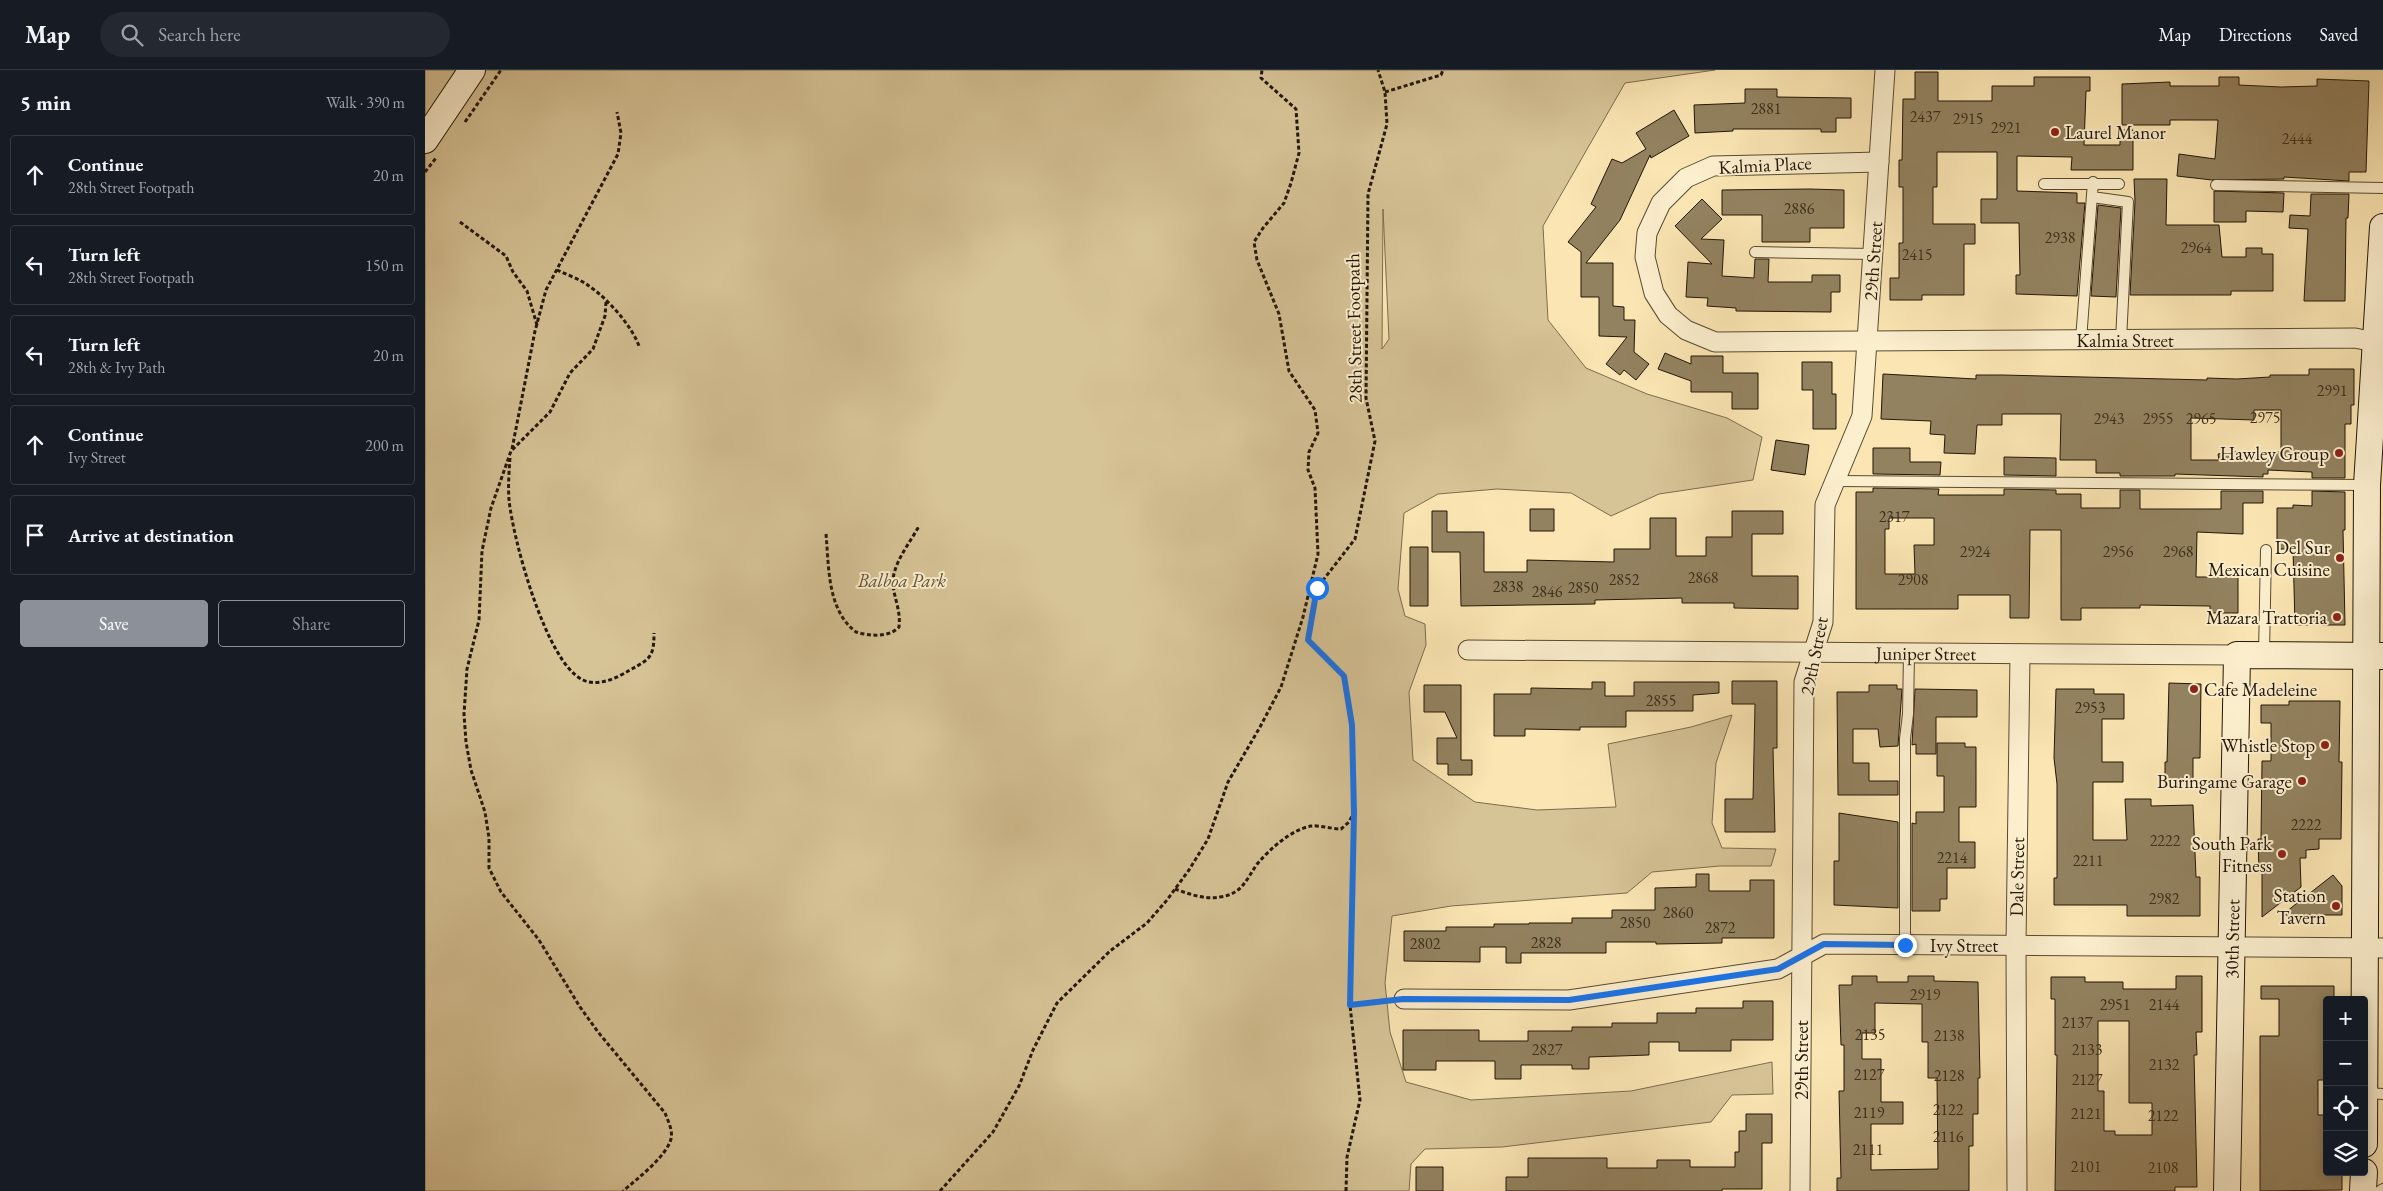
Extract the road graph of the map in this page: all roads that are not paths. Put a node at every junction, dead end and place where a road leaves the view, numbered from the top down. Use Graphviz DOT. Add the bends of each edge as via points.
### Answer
graph roads {
  1 [pos="468,70"];
  2 [pos="472,70"];
  3 [pos="1885,70"];
  4 [pos="425,119"];
  5 [pos="425,140"];
  6 [pos="1879,162"];
  7 [pos="2093,182"];
  8 [pos="2044,184"];
  9 [pos="2119,184"];
  10 [pos="2216,185"];
  11 [pos="2383,188"];
  12 [pos="2092,197"];
  13 [pos="2383,227"];
  14 [pos="1755,252"];
  15 [pos="1873,254"];
  16 [pos="2081,340"];
  17 [pos="2121,340"];
  18 [pos="1867,342"];
  19 [pos="2379,343"];
  20 [pos="1834,481"];
  21 [pos="2367,485"];
  22 [pos="2266,550"];
  23 [pos="1468,650"];
  24 [pos="1813,652"];
  25 [pos="1909,653"];
  26 [pos="2020,654"];
  27 [pos="2237,655"];
  28 [pos="2264,655"];
  29 [pos="2375,656"];
  30 [pos="1905,945"];
  31 [pos="2016,945"];
  32 [pos="2231,947"];
  33 [pos="2374,947"];
  34 [pos="1802,955"];
  35 [pos="1403,999"];
  36 [pos="2365,1086"];
  37 [pos="2368,1093"];
  38 [pos="2383,1094"];
  39 [pos="2364,1176"];
  40 [pos="1800,1191"];
  41 [pos="2017,1191"];
  42 [pos="2227,1191"];
  43 [pos="2363,1191"];
  1 -- 4 [label="main road"];
  2 -- 5 [label="main road"];
  3 -- 6 [label="street, 29th Street"];
  6 -- 15 [label="street, 29th Street"];
  6 -- 18 [label="street, Kalmia Place" via="1713,166 1686,178 1661,203 1647,233 1645,257 1654,293 1668,315 1686,330 1715,342"];
  7 -- 8 [label="lane"];
  7 -- 9 [label="lane"];
  7 -- 12 [label="lane"];
  10 -- 11 [label="lane"];
  12 -- 16 [label="lane"];
  12 -- 17 [label="lane" via="2129,202"];
  13 -- 19 [label="main road"];
  14 -- 15 [label="lane"];
  15 -- 18 [label="street, 29th Street"];
  16 -- 17 [label="street, Kalmia Street"];
  16 -- 18 [label="street, Kalmia Street"];
  17 -- 19 [label="street, Kalmia Street" via="2355,338"];
  18 -- 20 [label="street, 29th Street" via="1862,416 1851,448"];
  19 -- 21 [label="main road"];
  20 -- 21 [label="lane"];
  20 -- 24 [label="street, 29th Street" via="1825,505 1823,622"];
  21 -- 29 [label="main road" via="2373,514"];
  22 -- 28 [label="lane"];
  23 -- 24 [label="street, Juniper Street"];
  24 -- 25 [label="street, Juniper Street"];
  24 -- 34 [label="street, 29th Street" via="1804,682"];
  25 -- 26 [label="street, Juniper Street"];
  25 -- 30 [label="lane" via="1905,748"];
  26 -- 27 [label="street, Juniper Street"];
  26 -- 31 [label="street, Dale Street"];
  27 -- 28 [label="main road, Juniper Street"];
  27 -- 32 [label="main road, 30th Street"];
  28 -- 29 [label="main road, Juniper Street"];
  29 -- 33 [label="main road" via="2370,806"];
  30 -- 31 [label="street, Ivy Street"];
  30 -- 34 [label="street, Ivy Street" via="1824,944"];
  31 -- 32 [label="street, Ivy Street"];
  31 -- 41 [label="street, Dale Street"];
  32 -- 33 [label="street, Ivy Street"];
  32 -- 42 [label="main road, 30th Street"];
  33 -- 36 [label="main road"];
  34 -- 35 [label="street, Ivy Street" via="1778,969 1569,1000"];
  34 -- 40 [label="street, 29th Street"];
  37 -- 38 [label="lane"];
  39 -- 43 [label="main road"];
}
